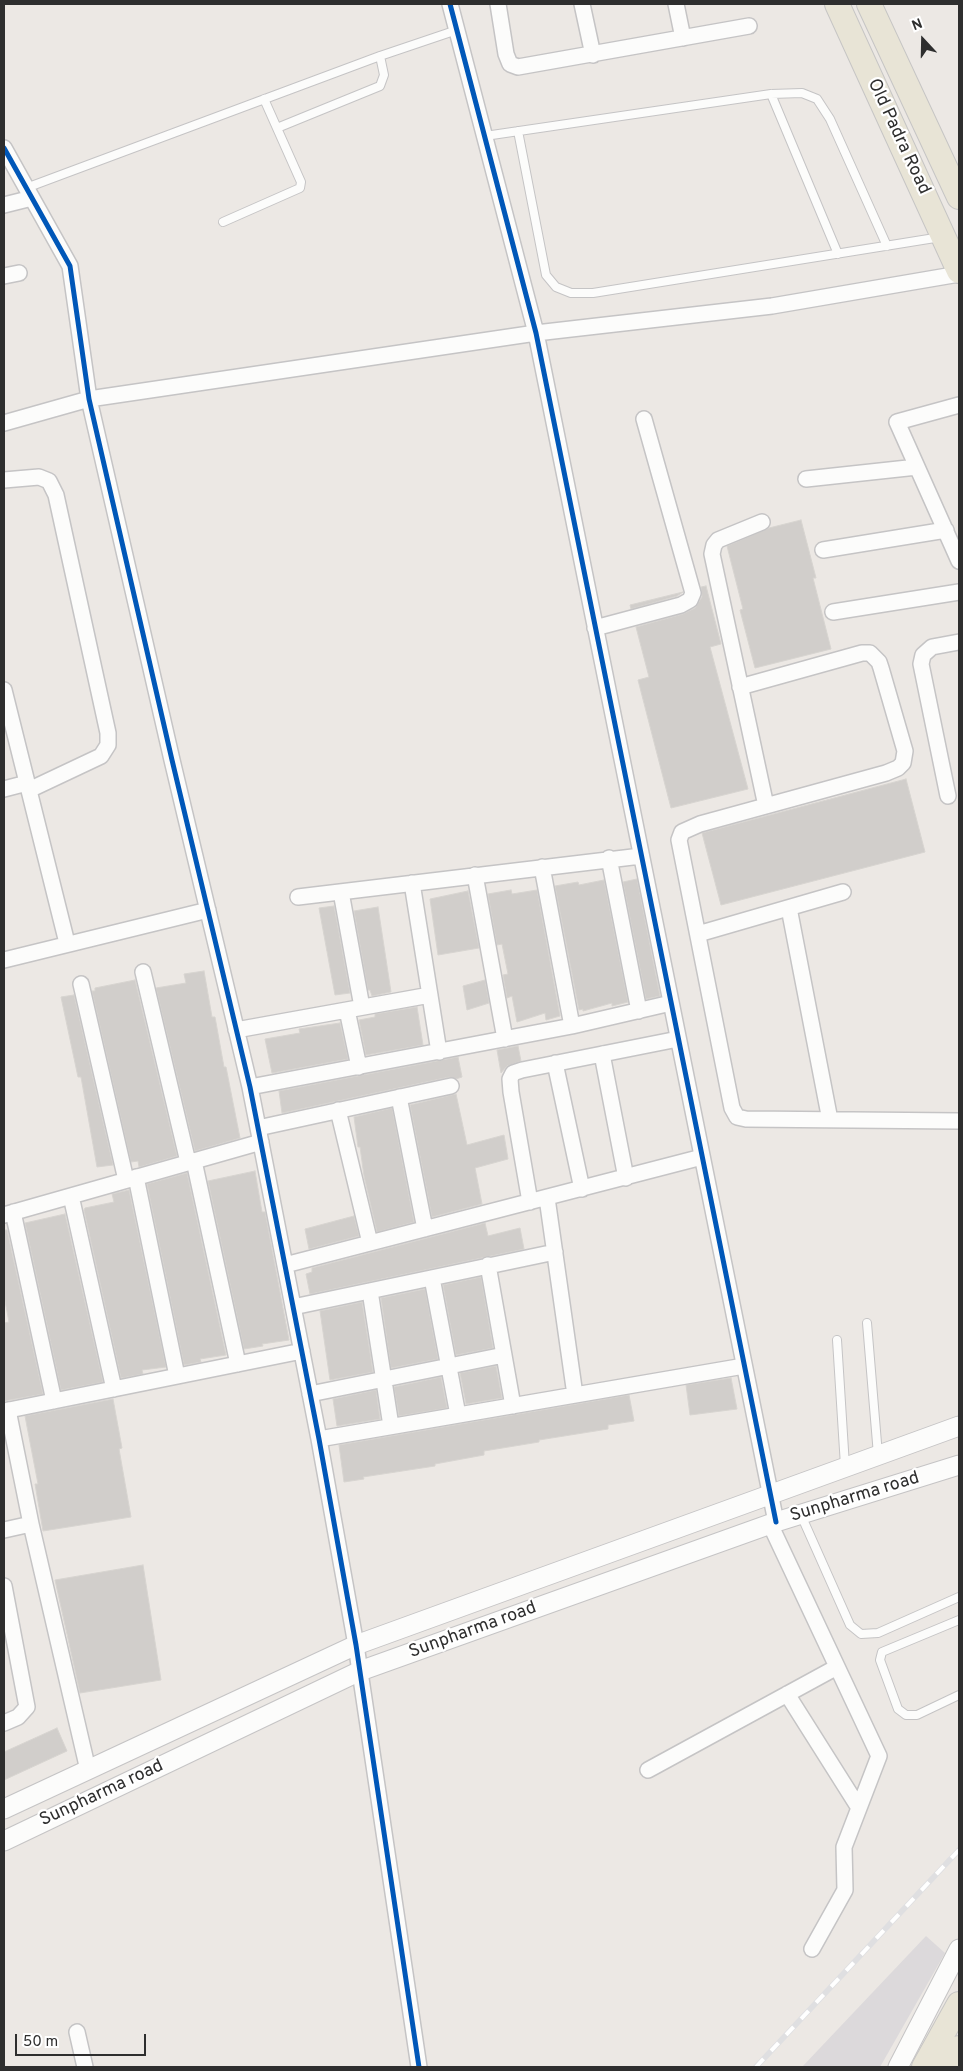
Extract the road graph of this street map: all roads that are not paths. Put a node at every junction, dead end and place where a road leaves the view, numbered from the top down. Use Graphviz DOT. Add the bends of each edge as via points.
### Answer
graph roads {
  1 [pos="450,4"];
  2 [pos="498,4"];
  3 [pos="582,4"];
  4 [pos="676,4"];
  5 [pos="837,4"];
  6 [pos="869,4"];
  7 [pos="749,26"];
  8 [pos="457,30"];
  9 [pos="683,38"];
  10 [pos="593,55"];
  11 [pos="380,56"];
  12 [pos="771,94"];
  13 [pos="264,99"];
  14 [pos="277,128"];
  15 [pos="518,131"];
  16 [pos="485,136"];
  17 [pos="4,148"];
  18 [pos="29,193"];
  19 [pos="959,197"];
  20 [pos="4,205"];
  21 [pos="223,222"];
  22 [pos="944,237"];
  23 [pos="887,246"];
  24 [pos="838,254"];
  25 [pos="959,273"];
  26 [pos="536,332"];
  27 [pos="89,399"];
  28 [pos="959,405"];
  29 [pos="644,419"];
  30 [pos="4,422"];
  31 [pos="917,467"];
  32 [pos="806,479"];
  33 [pos="4,480"];
  34 [pos="762,522"];
  35 [pos="946,530"];
  36 [pos="823,550"];
  37 [pos="959,560"];
  38 [pos="959,592"];
  39 [pos="833,612"];
  40 [pos="596,628"];
  41 [pos="959,642"];
  42 [pos="740,687"];
  43 [pos="4,690"];
  44 [pos="28,787"];
  45 [pos="4,789"];
  46 [pos="948,796"];
  47 [pos="766,806"];
  48 [pos="641,856"];
  49 [pos="609,858"];
  50 [pos="542,867"];
  51 [pos="475,875"];
  52 [pos="412,883"];
  53 [pos="340,892"];
  54 [pos="843,892"];
  55 [pos="298,897"];
  56 [pos="789,908"];
  57 [pos="208,910"];
  58 [pos="698,934"];
  59 [pos="67,943"];
  60 [pos="4,960"];
  61 [pos="143,972"];
  62 [pos="81,984"];
  63 [pos="430,995"];
  64 [pos="671,1003"];
  65 [pos="362,1007"];
  66 [pos="347,1010"];
  67 [pos="639,1011"];
  68 [pos="572,1026"];
  69 [pos="236,1030"];
  70 [pos="505,1039"];
  71 [pos="678,1039"];
  72 [pos="438,1052"];
  73 [pos="602,1054"];
  74 [pos="556,1063"];
  75 [pos="359,1067"];
  76 [pos="452,1086"];
  77 [pos="250,1087"];
  78 [pos="399,1097"];
  79 [pos="338,1110"];
  80 [pos="830,1120"];
  81 [pos="959,1121"];
  82 [pos="260,1135"];
  83 [pos="702,1157"];
  84 [pos="191,1162"];
  85 [pos="626,1178"];
  86 [pos="131,1179"];
  87 [pos="582,1189"];
  88 [pos="71,1196"];
  89 [pos="547,1198"];
  90 [pos="530,1202"];
  91 [pos="9,1213"];
  92 [pos="425,1229"];
  93 [pos="370,1243"];
  94 [pos="555,1252"];
  95 [pos="285,1265"];
  96 [pos="488,1265"];
  97 [pos="432,1278"];
  98 [pos="370,1291"];
  99 [pos="293,1307"];
  100 [pos="867,1324"];
  101 [pos="837,1340"];
  102 [pos="302,1351"];
  103 [pos="504,1355"];
  104 [pos="238,1364"];
  105 [pos="448,1366"];
  106 [pos="744,1366"];
  107 [pos="177,1376"];
  108 [pos="384,1379"];
  109 [pos="114,1389"];
  110 [pos="310,1394"];
  111 [pos="575,1395"];
  112 [pos="54,1401"];
  113 [pos="513,1406"];
  114 [pos="6,1410"];
  115 [pos="458,1415"];
  116 [pos="391,1426"];
  117 [pos="957,1427"];
  118 [pos="319,1439"];
  119 [pos="878,1455"];
  120 [pos="959,1465"];
  121 [pos="845,1466"];
  122 [pos="770,1493"];
  123 [pos="800,1515"];
  124 [pos="773,1523"];
  125 [pos="31,1524"];
  126 [pos="4,1530"];
  127 [pos="4,1586"];
  128 [pos="959,1597"];
  129 [pos="959,1620"];
  130 [pos="8,1635"];
  131 [pos="356,1645"];
  132 [pos="837,1667"];
  133 [pos="360,1672"];
  134 [pos="787,1694"];
  135 [pos="959,1695"];
  136 [pos="4,1724"];
  137 [pos="88,1770"];
  138 [pos="648,1770"];
  139 [pos="859,1808"];
  140 [pos="4,1809"];
  141 [pos="4,1841"];
  142 [pos="959,1948"];
  143 [pos="812,1949"];
  144 [pos="959,2004"];
  145 [pos="77,2032"];
  146 [pos="959,2048"];
  147 [pos="85,2067"];
  148 [pos="419,2067"];
  149 [pos="898,2067"];
  150 [pos="924,2067"];
  151 [pos="948,2067"];
  1 -- 8 [label="street"];
  2 -- 10 [label="street" via="510,64 518,67"];
  3 -- 10 [label="street"];
  4 -- 9 [label="street"];
  5 -- 22 [label="main road, Old Padra Road"];
  6 -- 19 [label="main road, Old Padra Road"];
  7 -- 9 [label="street"];
  8 -- 11 [label="lane"];
  8 -- 16 [label="street"];
  9 -- 10 [label="street"];
  11 -- 13 [label="lane"];
  11 -- 14 [label="lane" via="384,75 380,86"];
  12 -- 15 [label="lane"];
  12 -- 23 [label="lane" via="802,93 817,99 830,119"];
  12 -- 24 [label="lane"];
  13 -- 14 [label="lane"];
  13 -- 18 [label="lane"];
  14 -- 21 [label="lane" via="301,182 300,188"];
  15 -- 16 [label="lane"];
  15 -- 24 [label="lane" via="546,275 556,287 572,293 593,293"];
  16 -- 26 [label="street"];
  17 -- 18 [label="street"];
  18 -- 20 [label="street"];
  18 -- 27 [label="street" via="70,266"];
  22 -- 23 [label="lane"];
  22 -- 25 [label="main road, Old Padra Road"];
  23 -- 24 [label="lane"];
  25 -- 26 [label="street" via="772,306"];
  26 -- 27 [label="street"];
  26 -- 40 [label="street"];
  27 -- 30 [label="street"];
  27 -- 57 [label="street"];
  28 -- 31 [label="street" via="897,422"];
  29 -- 40 [label="street" via="693,593 690,600 680,605"];
  31 -- 32 [label="street"];
  31 -- 35 [label="street"];
  33 -- 44 [label="street" via="39,476 49,482 56,495 108,733 108,745 102,756"];
  34 -- 42 [label="street" via="718,540 712,554"];
  35 -- 36 [label="street"];
  35 -- 37 [label="street"];
  38 -- 39 [label="street"];
  40 -- 48 [label="street"];
  41 -- 46 [label="street" via="932,647 923,655 922,664"];
  42 -- 47 [label="street"];
  42 -- 47 [label="street" via="862,653 870,654 879,662 905,751 903,763 886,773"];
  43 -- 44 [label="street"];
  44 -- 45 [label="street"];
  44 -- 59 [label="street"];
  47 -- 58 [label="street" via="682,832 680,840"];
  48 -- 49 [label="street"];
  48 -- 64 [label="street"];
  49 -- 50 [label="street"];
  49 -- 67 [label="street"];
  50 -- 51 [label="street"];
  50 -- 68 [label="street"];
  51 -- 52 [label="street"];
  51 -- 70 [label="street"];
  52 -- 53 [label="street"];
  52 -- 63 [label="street"];
  53 -- 55 [label="street"];
  53 -- 65 [label="street"];
  54 -- 56 [label="street"];
  56 -- 58 [label="street"];
  56 -- 80 [label="street"];
  57 -- 59 [label="street"];
  57 -- 69 [label="street"];
  58 -- 80 [label="street" via="732,1108 737,1118"];
  59 -- 60 [label="street"];
  61 -- 84 [label="street"];
  62 -- 86 [label="street"];
  63 -- 65 [label="street"];
  63 -- 72 [label="street"];
  64 -- 67 [label="street"];
  64 -- 71 [label="street"];
  65 -- 66 [label="street"];
  66 -- 69 [label="street"];
  66 -- 75 [label="street"];
  67 -- 68 [label="street"];
  68 -- 70 [label="street"];
  69 -- 77 [label="street"];
  70 -- 72 [label="street"];
  71 -- 73 [label="street"];
  71 -- 83 [label="street"];
  72 -- 75 [label="street"];
  73 -- 74 [label="street"];
  73 -- 85 [label="street"];
  74 -- 87 [label="street"];
  74 -- 90 [label="street" via="513,1073 510,1079"];
  75 -- 77 [label="street"];
  76 -- 78 [label="street"];
  77 -- 82 [label="street"];
  78 -- 79 [label="street"];
  78 -- 92 [label="street"];
  79 -- 82 [label="street"];
  79 -- 93 [label="street"];
  80 -- 81 [label="street"];
  82 -- 84 [label="street"];
  82 -- 95 [label="street"];
  83 -- 85 [label="street"];
  83 -- 106 [label="street"];
  84 -- 86 [label="street"];
  84 -- 104 [label="street"];
  85 -- 87 [label="street"];
  86 -- 88 [label="street"];
  86 -- 107 [label="street"];
  87 -- 89 [label="street"];
  88 -- 91 [label="street"];
  88 -- 109 [label="street"];
  89 -- 90 [label="street"];
  89 -- 94 [label="street"];
  90 -- 92 [label="street"];
  91 -- 112 [label="street"];
  92 -- 93 [label="street"];
  93 -- 95 [label="street"];
  94 -- 96 [label="street"];
  94 -- 111 [label="street"];
  95 -- 99 [label="street"];
  96 -- 97 [label="street"];
  96 -- 103 [label="street"];
  97 -- 98 [label="street"];
  97 -- 105 [label="street"];
  98 -- 99 [label="street"];
  98 -- 108 [label="street"];
  99 -- 102 [label="street"];
  100 -- 119 [label="lane"];
  101 -- 121 [label="lane"];
  102 -- 104 [label="street"];
  102 -- 110 [label="street"];
  103 -- 105 [label="street"];
  103 -- 113 [label="street"];
  104 -- 107 [label="street"];
  105 -- 108 [label="street"];
  105 -- 115 [label="street"];
  106 -- 111 [label="street"];
  106 -- 122 [label="street"];
  107 -- 109 [label="street"];
  108 -- 110 [label="street"];
  108 -- 116 [label="street"];
  109 -- 112 [label="street"];
  110 -- 118 [label="street"];
  111 -- 113 [label="street"];
  112 -- 114 [label="street"];
  113 -- 115 [label="street"];
  114 -- 125 [label="street"];
  115 -- 116 [label="street"];
  116 -- 118 [label="street"];
  117 -- 119 [label="street, Sunpharma road"];
  118 -- 131 [label="street"];
  119 -- 121 [label="street, Sunpharma road"];
  120 -- 123 [label="street, Sunpharma road"];
  121 -- 122 [label="street, Sunpharma road"];
  122 -- 124 [label="street"];
  122 -- 131 [label="street, Sunpharma road"];
  123 -- 124 [label="street, Sunpharma road"];
  123 -- 128 [label="lane" via="850,1625 861,1634 878,1633"];
  124 -- 132 [label="street"];
  124 -- 133 [label="street, Sunpharma road"];
  125 -- 126 [label="street"];
  125 -- 137 [label="street"];
  127 -- 130 [label="street"];
  129 -- 135 [label="lane" via="882,1652 880,1660 898,1709 906,1715 916,1715"];
  130 -- 136 [label="street" via="27,1707 18,1717"];
  131 -- 133 [label="street"];
  131 -- 137 [label="street, Sunpharma road"];
  132 -- 134 [label="street"];
  132 -- 139 [label="street" via="879,1756"];
  133 -- 141 [label="street, Sunpharma road"];
  133 -- 148 [label="street"];
  134 -- 138 [label="street"];
  134 -- 139 [label="street"];
  137 -- 140 [label="street, Sunpharma road"];
  139 -- 143 [label="street" via="844,1847 845,1890"];
  142 -- 149 [label="street"];
  144 -- 150 [label="main road"];
  145 -- 147 [label="street"];
  146 -- 151 [label="main road"];
}
